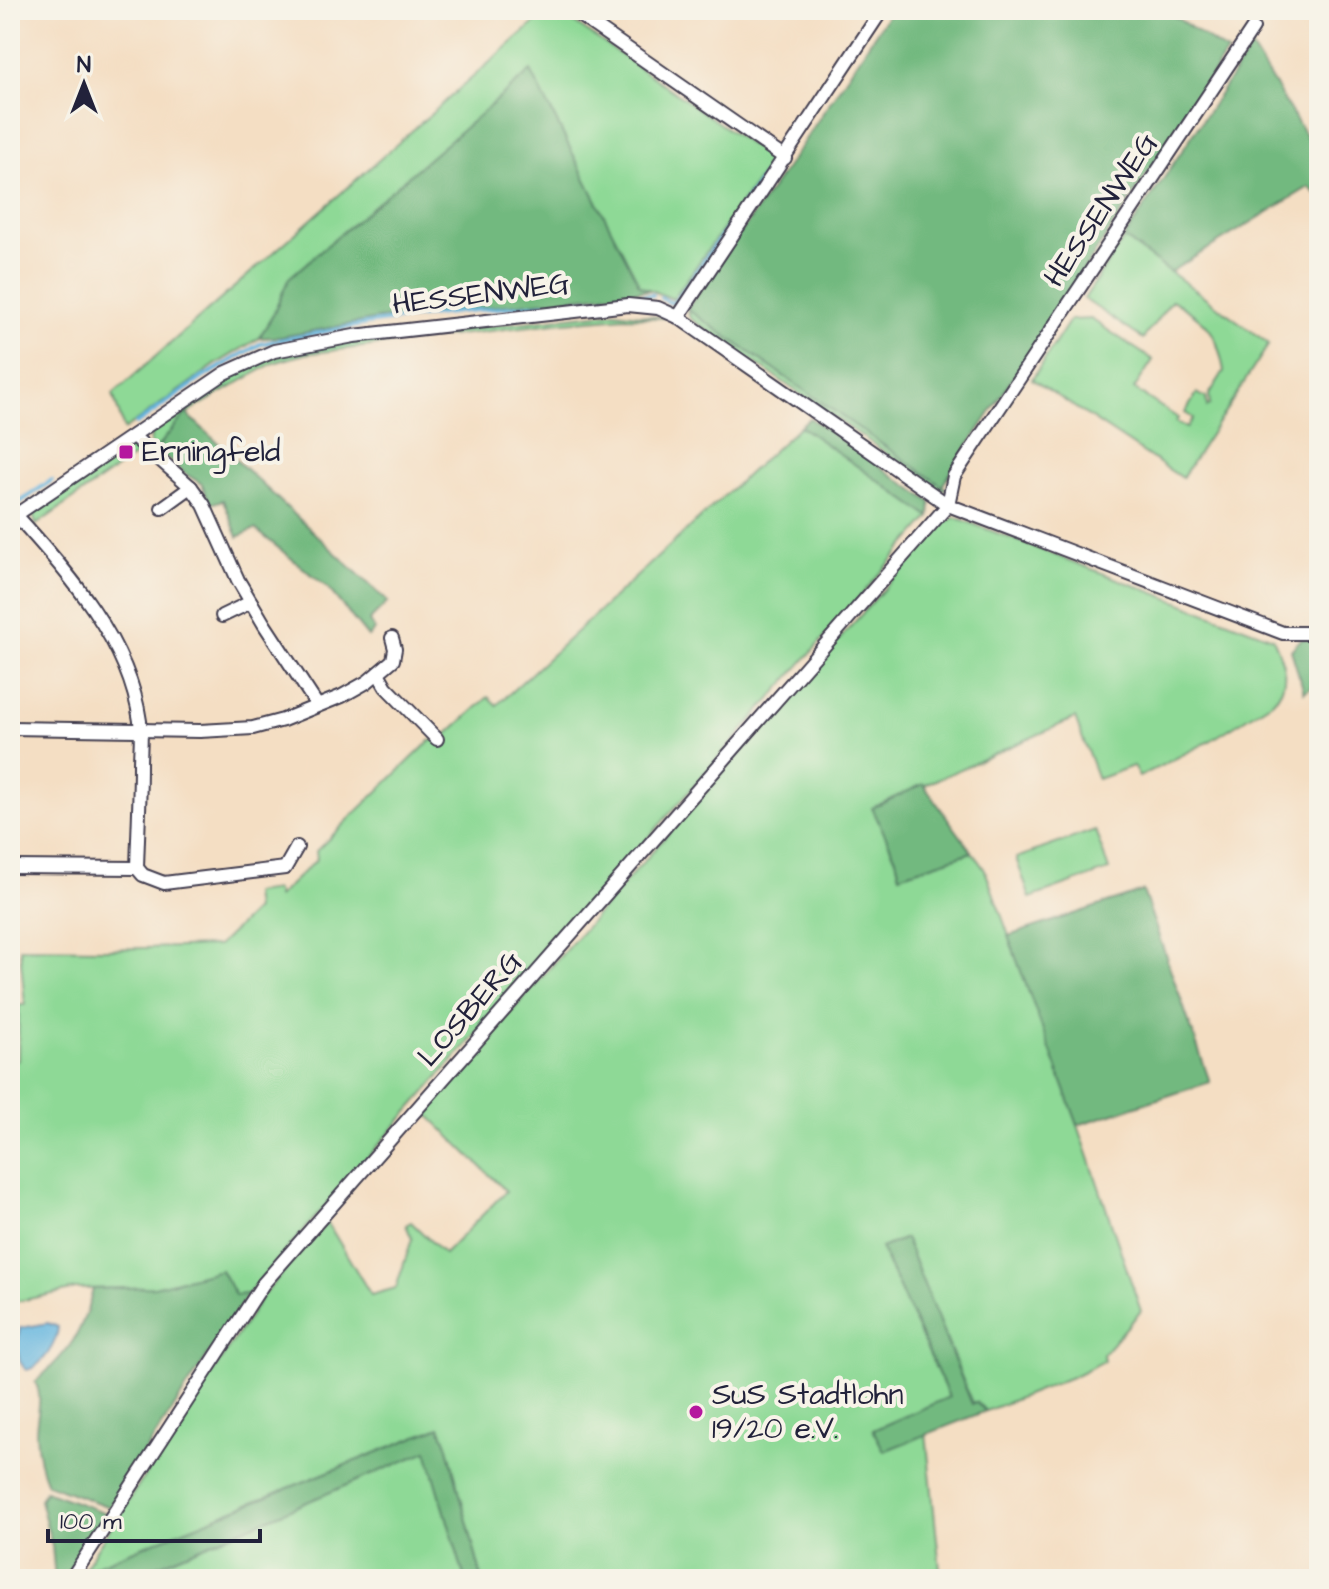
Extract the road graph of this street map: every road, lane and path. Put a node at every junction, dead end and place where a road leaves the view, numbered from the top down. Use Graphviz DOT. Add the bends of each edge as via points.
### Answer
graph roads {
  1 [pos="572,10"];
  2 [pos="882,10"];
  3 [pos="1253,28"];
  4 [pos="785,158"];
  5 [pos="678,317"];
  6 [pos="133,436"];
  7 [pos="191,487"];
  8 [pos="948,505"];
  9 [pos="162,508"];
  10 [pos="13,517"];
  11 [pos="251,602"];
  12 [pos="222,616"];
  13 [pos="1319,633"];
  14 [pos="392,638"];
  15 [pos="378,673"];
  16 [pos="317,705"];
  17 [pos="10,728"];
  18 [pos="140,730"];
  19 [pos="437,739"];
  20 [pos="297,847"];
  21 [pos="10,867"];
  22 [pos="137,868"];
  23 [pos="71,1579"];
  1 -- 4 [label="street"];
  2 -- 4 [label="street"];
  3 -- 8 [label="street, HESSENWEG" via="954,476"];
  4 -- 5 [label="street"];
  5 -- 6 [label="street, HESSENWEG" via="658,308 628,305 583,308 274,351 225,373"];
  5 -- 8 [label="street, HESSENWEG"];
  6 -- 7 [label="street"];
  6 -- 10 [label="street, HESSENWEG"];
  7 -- 9 [label="street"];
  7 -- 11 [label="street"];
  8 -- 13 [label="street, HESSENWEG" via="1283,633"];
  8 -- 23 [label="street, LOSBERG" via="263,1284"];
  10 -- 18 [label="street" via="69,573 91,605 130,685"];
  11 -- 12 [label="street"];
  11 -- 16 [label="street"];
  14 -- 15 [label="street" via="393,660"];
  15 -- 16 [label="street" via="355,690"];
  15 -- 19 [label="street"];
  16 -- 18 [label="street" via="245,729"];
  17 -- 18 [label="street"];
  18 -- 22 [label="street"];
  20 -- 22 [label="street" via="285,868 164,883"];
  21 -- 22 [label="street"];
}
